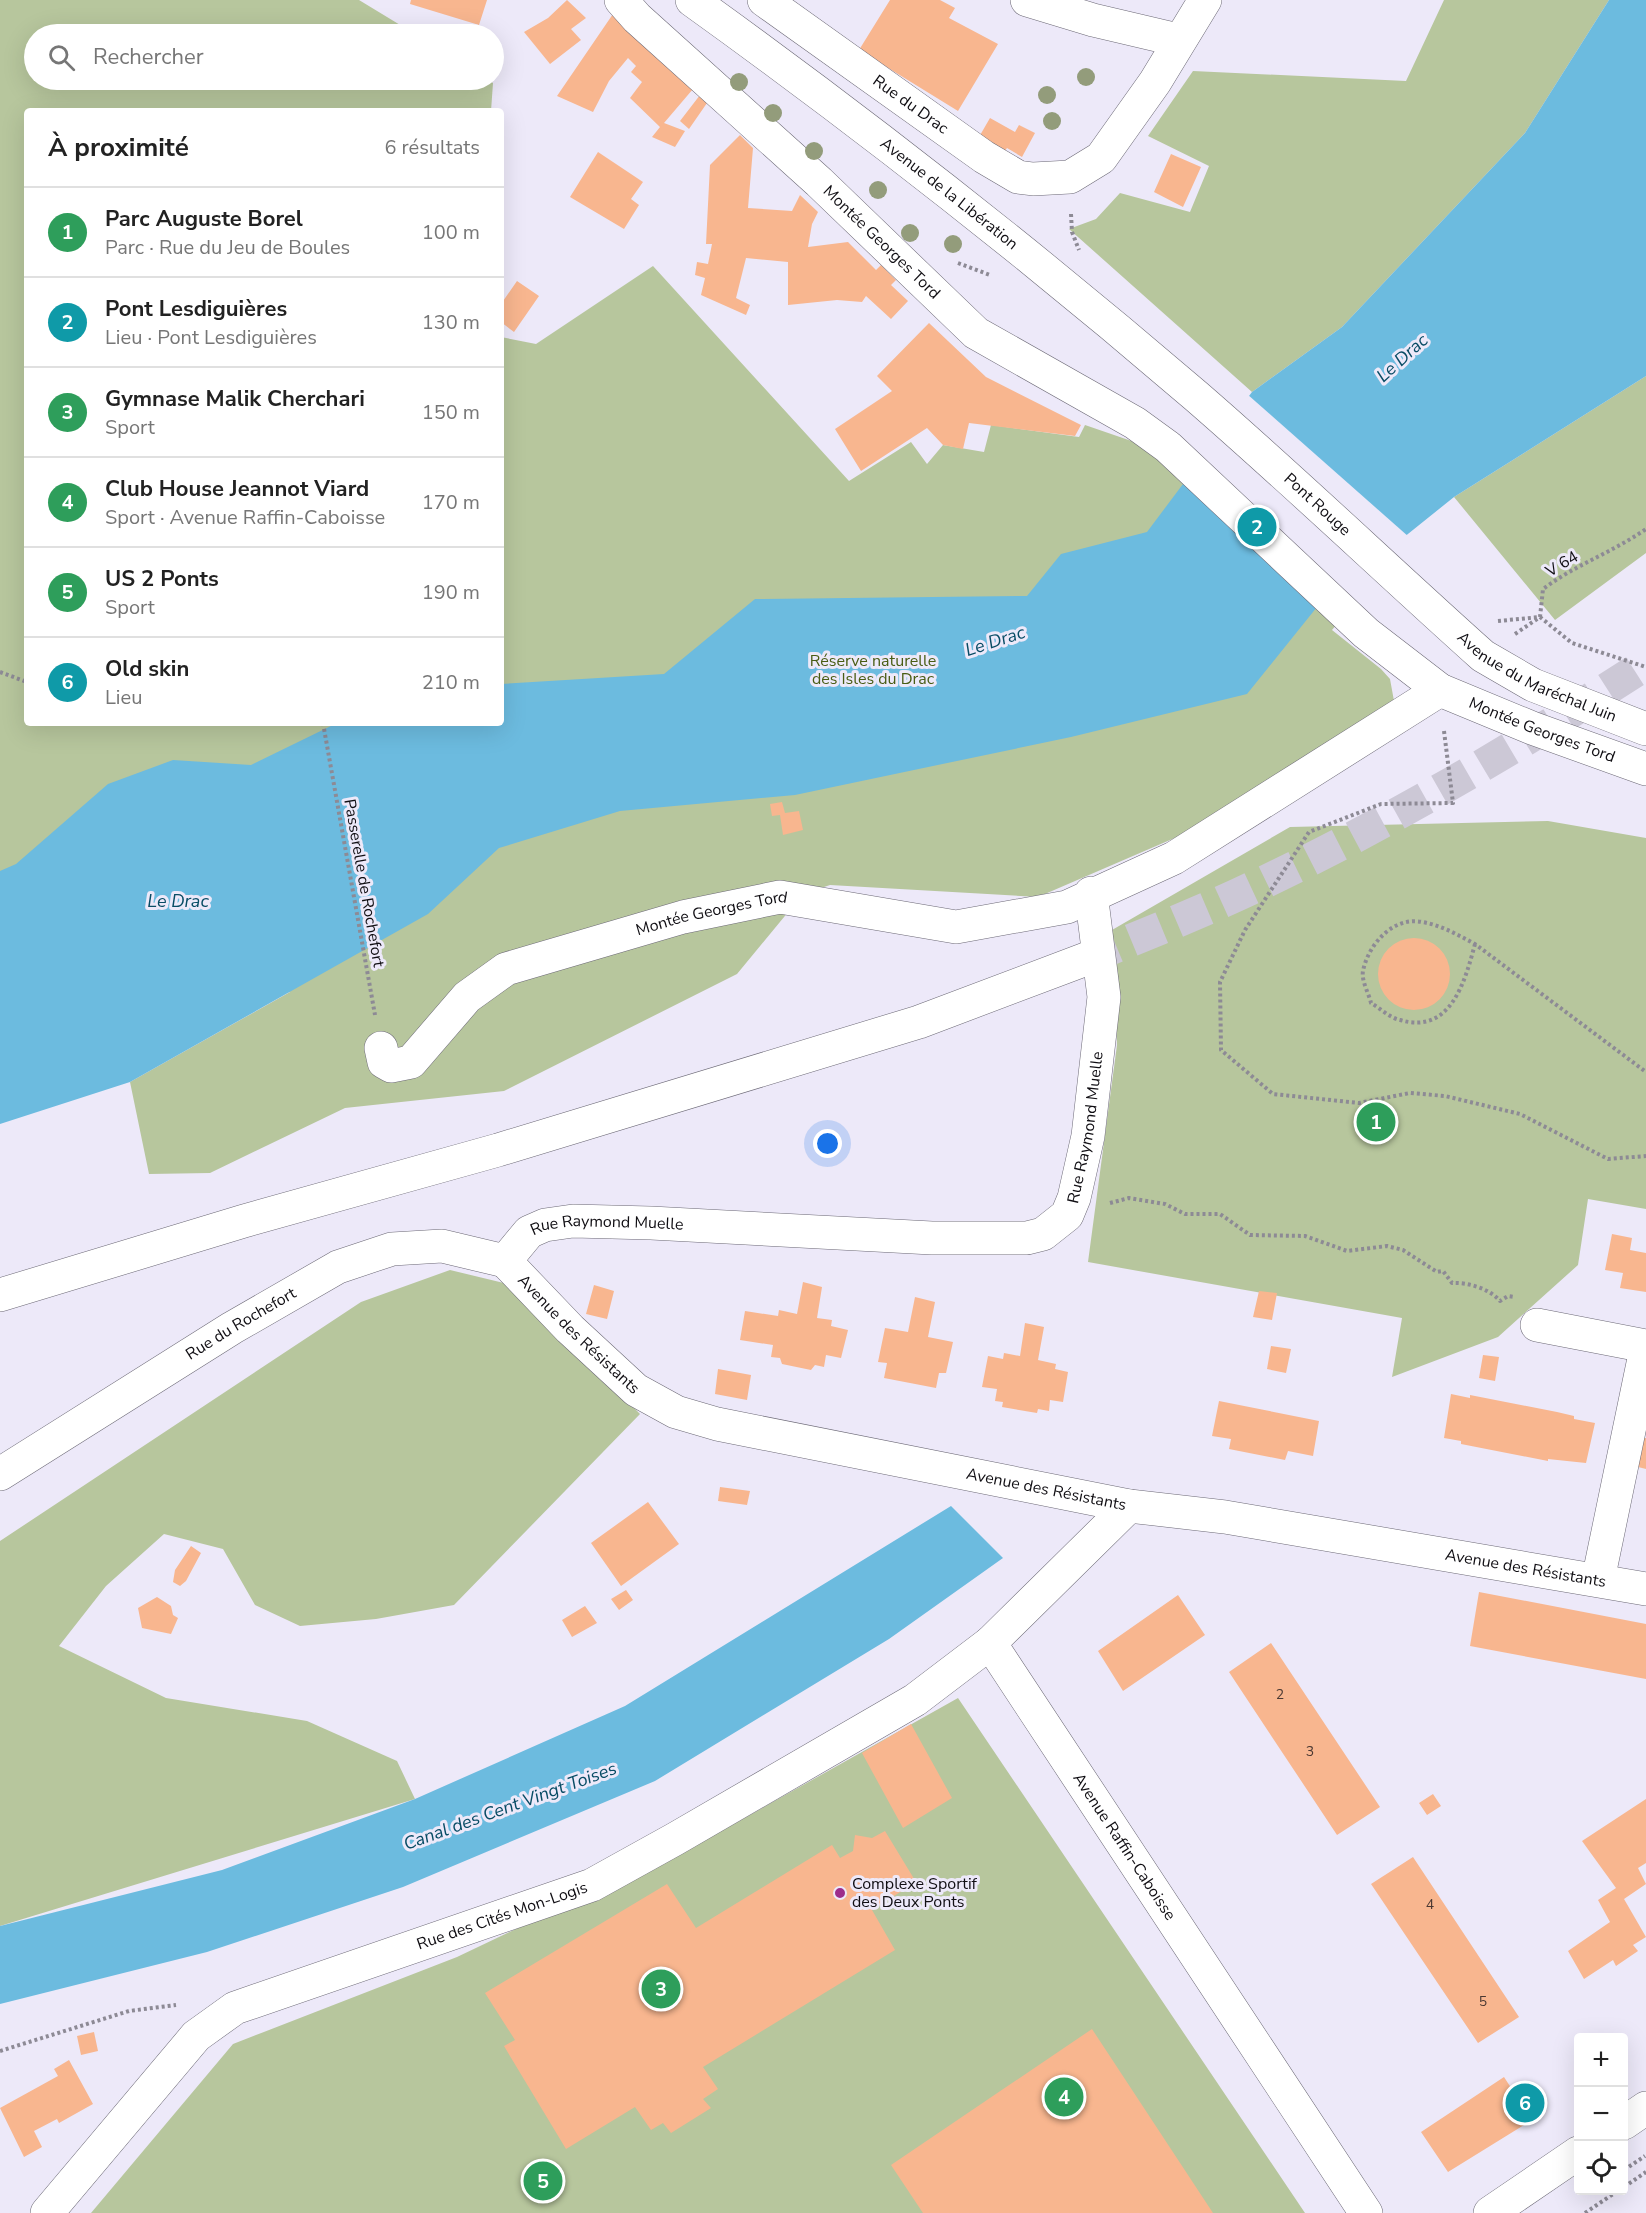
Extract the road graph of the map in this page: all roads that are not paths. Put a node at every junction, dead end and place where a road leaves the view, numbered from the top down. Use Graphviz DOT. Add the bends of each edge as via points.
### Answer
graph roads {
  1 [pos="621,0"];
  2 [pos="693,0"];
  3 [pos="764,0"];
  4 [pos="1027,0"];
  5 [pos="1204,0"];
  6 [pos="1178,40"];
  7 [pos="1197,398"];
  8 [pos="1435,613"];
  9 [pos="1440,690"];
  10 [pos="1646,729"];
  11 [pos="1646,769"];
  12 [pos="1091,893"];
  13 [pos="1086,959"];
  14 [pos="381,1048"];
  15 [pos="505,1261"];
  16 [pos="0,1295"];
  17 [pos="1537,1325"];
  18 [pos="1646,1347"];
  19 [pos="0,1474"];
  20 [pos="1129,1506"];
  21 [pos="1598,1580"];
  22 [pos="1646,1589"];
  23 [pos="990,1643"];
  24 [pos="1646,2108"];
  25 [pos="1628,2120"];
  26 [pos="1574,2156"];
  27 [pos="47,2213"];
  28 [pos="1366,2213"];
  29 [pos="1490,2213"];
  1 -- 9 [label="main road, Montée Georges Tord" via="976,333 1135,423 1167,447 1365,633"];
  2 -- 7 [label="main road, Avenue de la Libération" via="828,98 1088,305"];
  3 -- 6 [label="main road, Rue du Drac" via="1004,170 1033,179 1070,177 1101,158 1155,82"];
  4 -- 6 [label="main road"];
  5 -- 6 [label="main road, Rue du Drac"];
  7 -- 8 [label="main road, Pont Rouge"];
  8 -- 10 [label="main road, Avenue du Maréchal Juin" via="1483,656 1533,685"];
  9 -- 11 [label="main road, Montée Georges Tord"];
  9 -- 12 [label="main road" via="1174,858"];
  12 -- 14 [label="main road, Montée Georges Tord" via="1067,907 956,927 780,897 683,916 506,969 467,997 411,1062 391,1066 384,1062"];
  12 -- 15 [label="main road, Rue Raymond Muelle" via="1104,997 1088,1136 1067,1215 1043,1234 1027,1238 932,1238 573,1221 545,1225 529,1233"];
  13 -- 16 [label="main road" via="919,1022"];
  15 -- 19 [label="main road, Rue du Rochefort" via="442,1246 392,1249 338,1267 231,1328"];
  15 -- 20 [label="main road, Avenue des Résistants" via="636,1390 676,1412 717,1424"];
  17 -- 18 [label="main road"];
  18 -- 21 [label="main road"];
  20 -- 21 [label="main road, Avenue des Résistants" via="1225,1517"];
  20 -- 23 [label="main road"];
  21 -- 22 [label="main road, Avenue des Résistants"];
  23 -- 27 [label="main road, Rue des Cités Mon-Logis" via="915,1700 592,1885 235,2008 196,2036"];
  23 -- 28 [label="main road, Avenue Raffin-Caboisse"];
  24 -- 25 [label="main road"];
  26 -- 29 [label="main road"];
}
